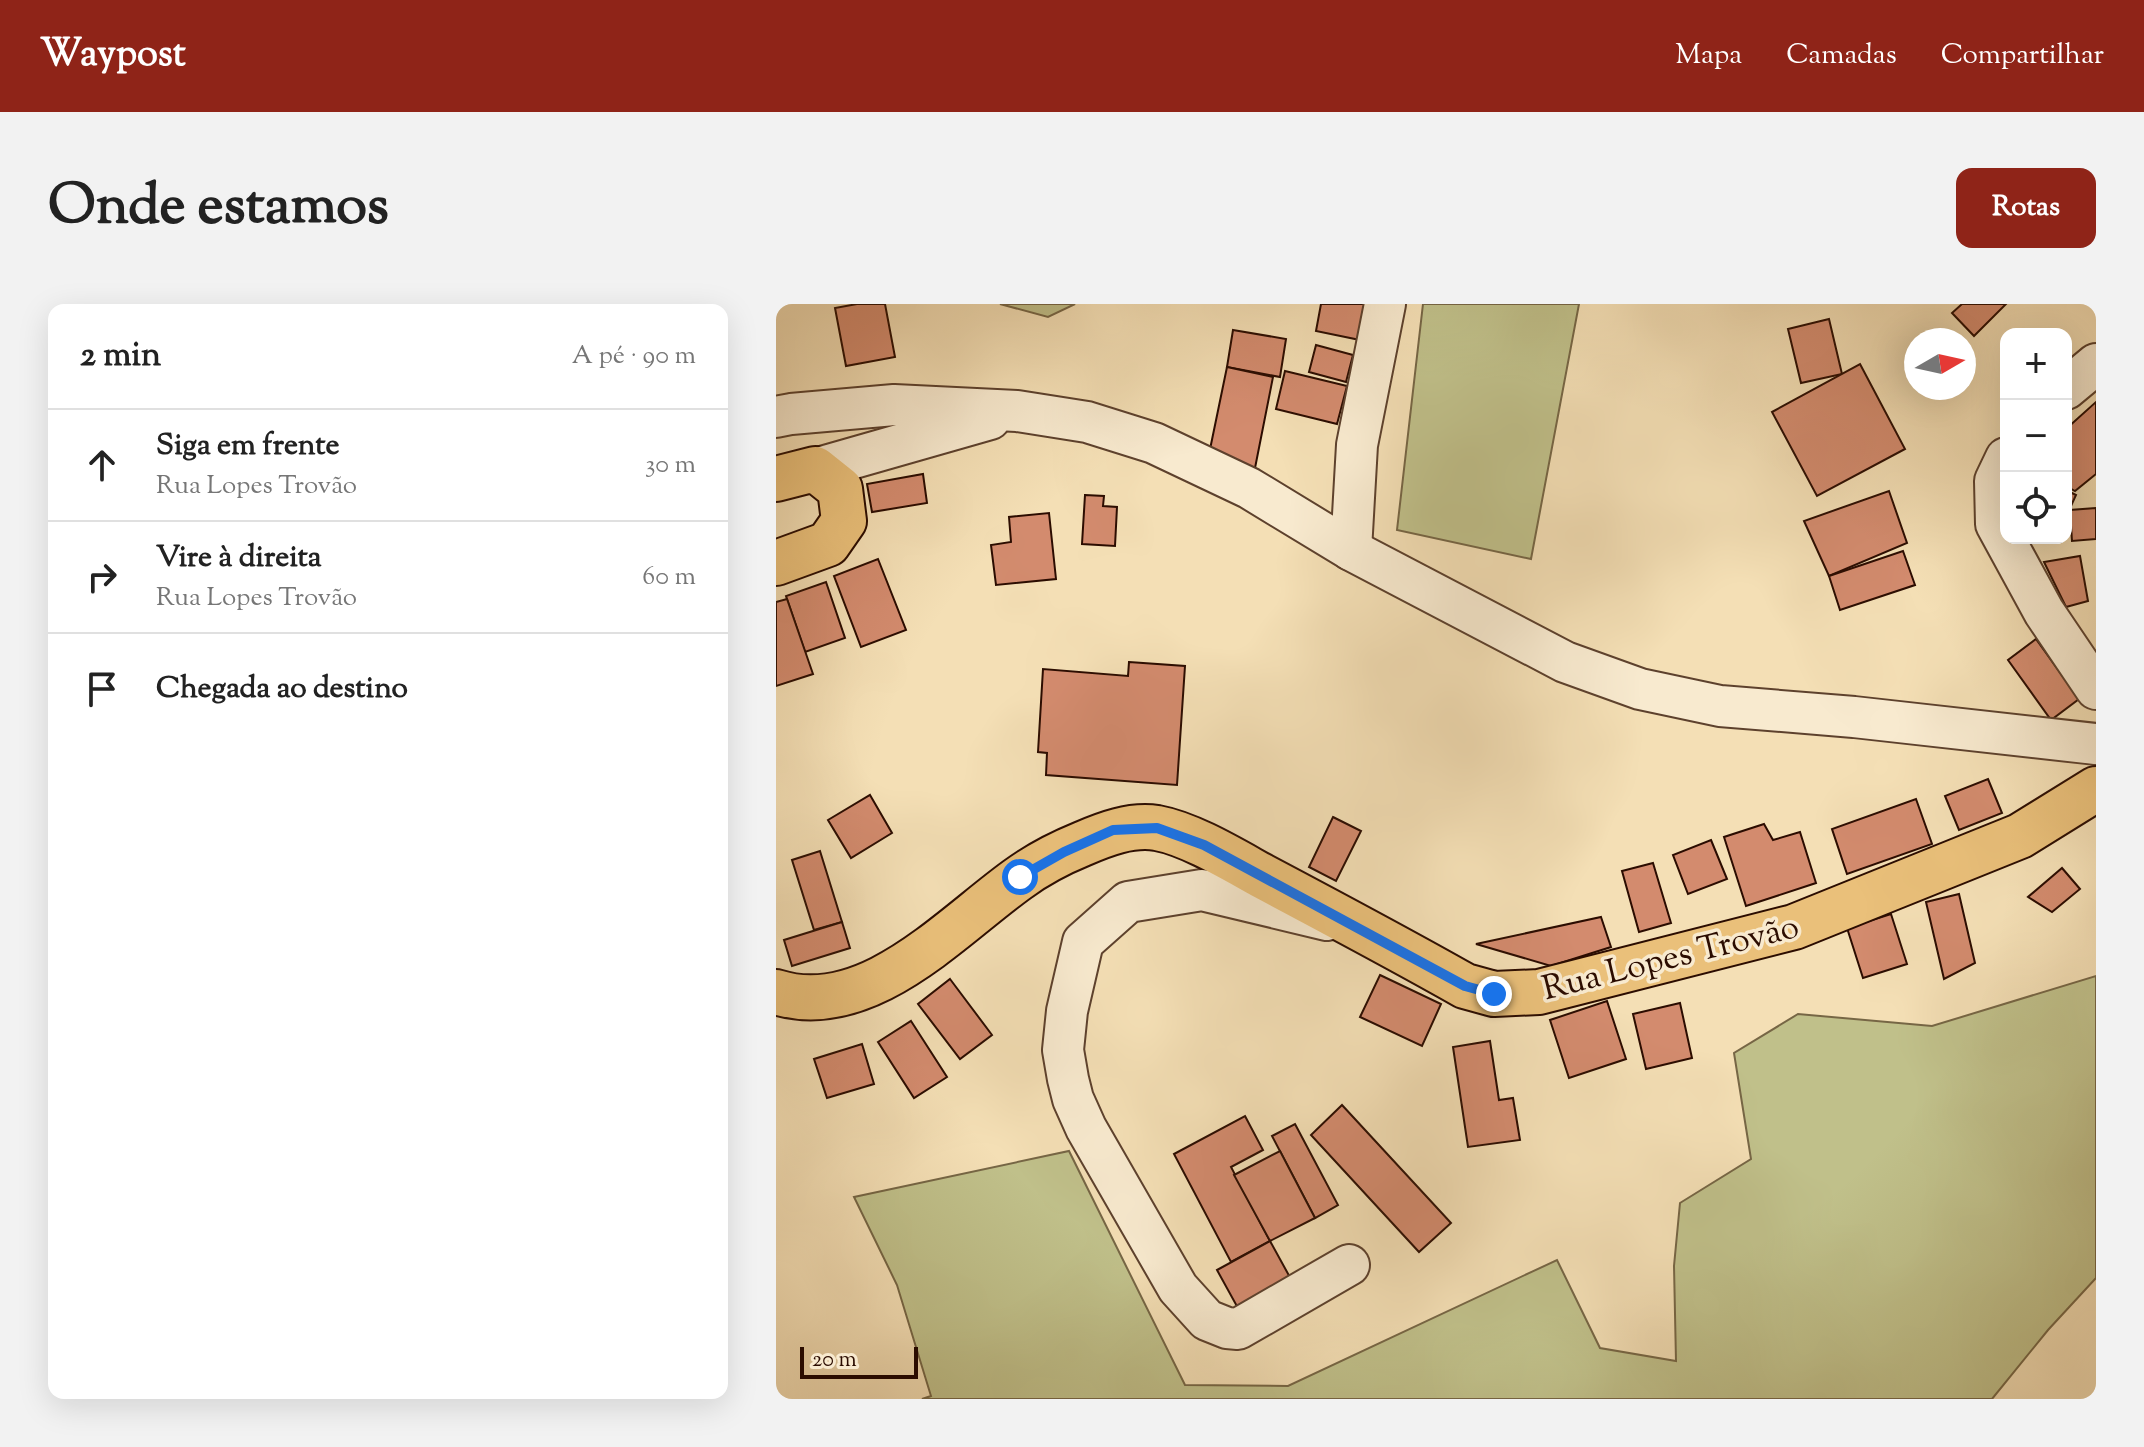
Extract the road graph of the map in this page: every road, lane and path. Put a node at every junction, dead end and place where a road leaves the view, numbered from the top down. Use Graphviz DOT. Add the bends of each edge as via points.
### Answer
graph roads {
  1 [pos="1385,304"];
  2 [pos="2096,364"];
  3 [pos="2072,384"];
  4 [pos="1017,411"];
  5 [pos="776,417"];
  6 [pos="2000,471"];
  7 [pos="795,474"];
  8 [pos="1351,550"];
  9 [pos="776,563"];
  10 [pos="2096,689"];
  11 [pos="2096,744"];
  12 [pos="2096,789"];
  13 [pos="1361,928"];
  14 [pos="776,992"];
  15 [pos="1349,1265"];
  1 -- 8 [label="street" via="1357,445"];
  2 -- 3 [label="street"];
  4 -- 5 [label="street" via="894,405"];
  4 -- 7 [label="street"];
  4 -- 8 [label="street" via="1087,422 1154,443 1249,488"];
  6 -- 10 [label="street" via="1995,481 1996,524 2044,612"];
  7 -- 9 [label="main road" via="840,489 844,521 828,544"];
  8 -- 11 [label="street" via="1565,662 1640,689 1720,706"];
  12 -- 13 [label="main road, Rua Lopes Trovão" via="2020,836 1794,927 1539,992 1494,994 1465,986"];
  13 -- 14 [label="main road, Rua Lopes Trovão" via="1204,845 1157,828 1113,830 1020,877 902,968 832,996 798,999"];
  13 -- 15 [label="street" via="1202,890 1128,902 1083,942 1063,1050 1073,1099 1086,1128 1178,1288 1207,1320 1238,1329"];
}
